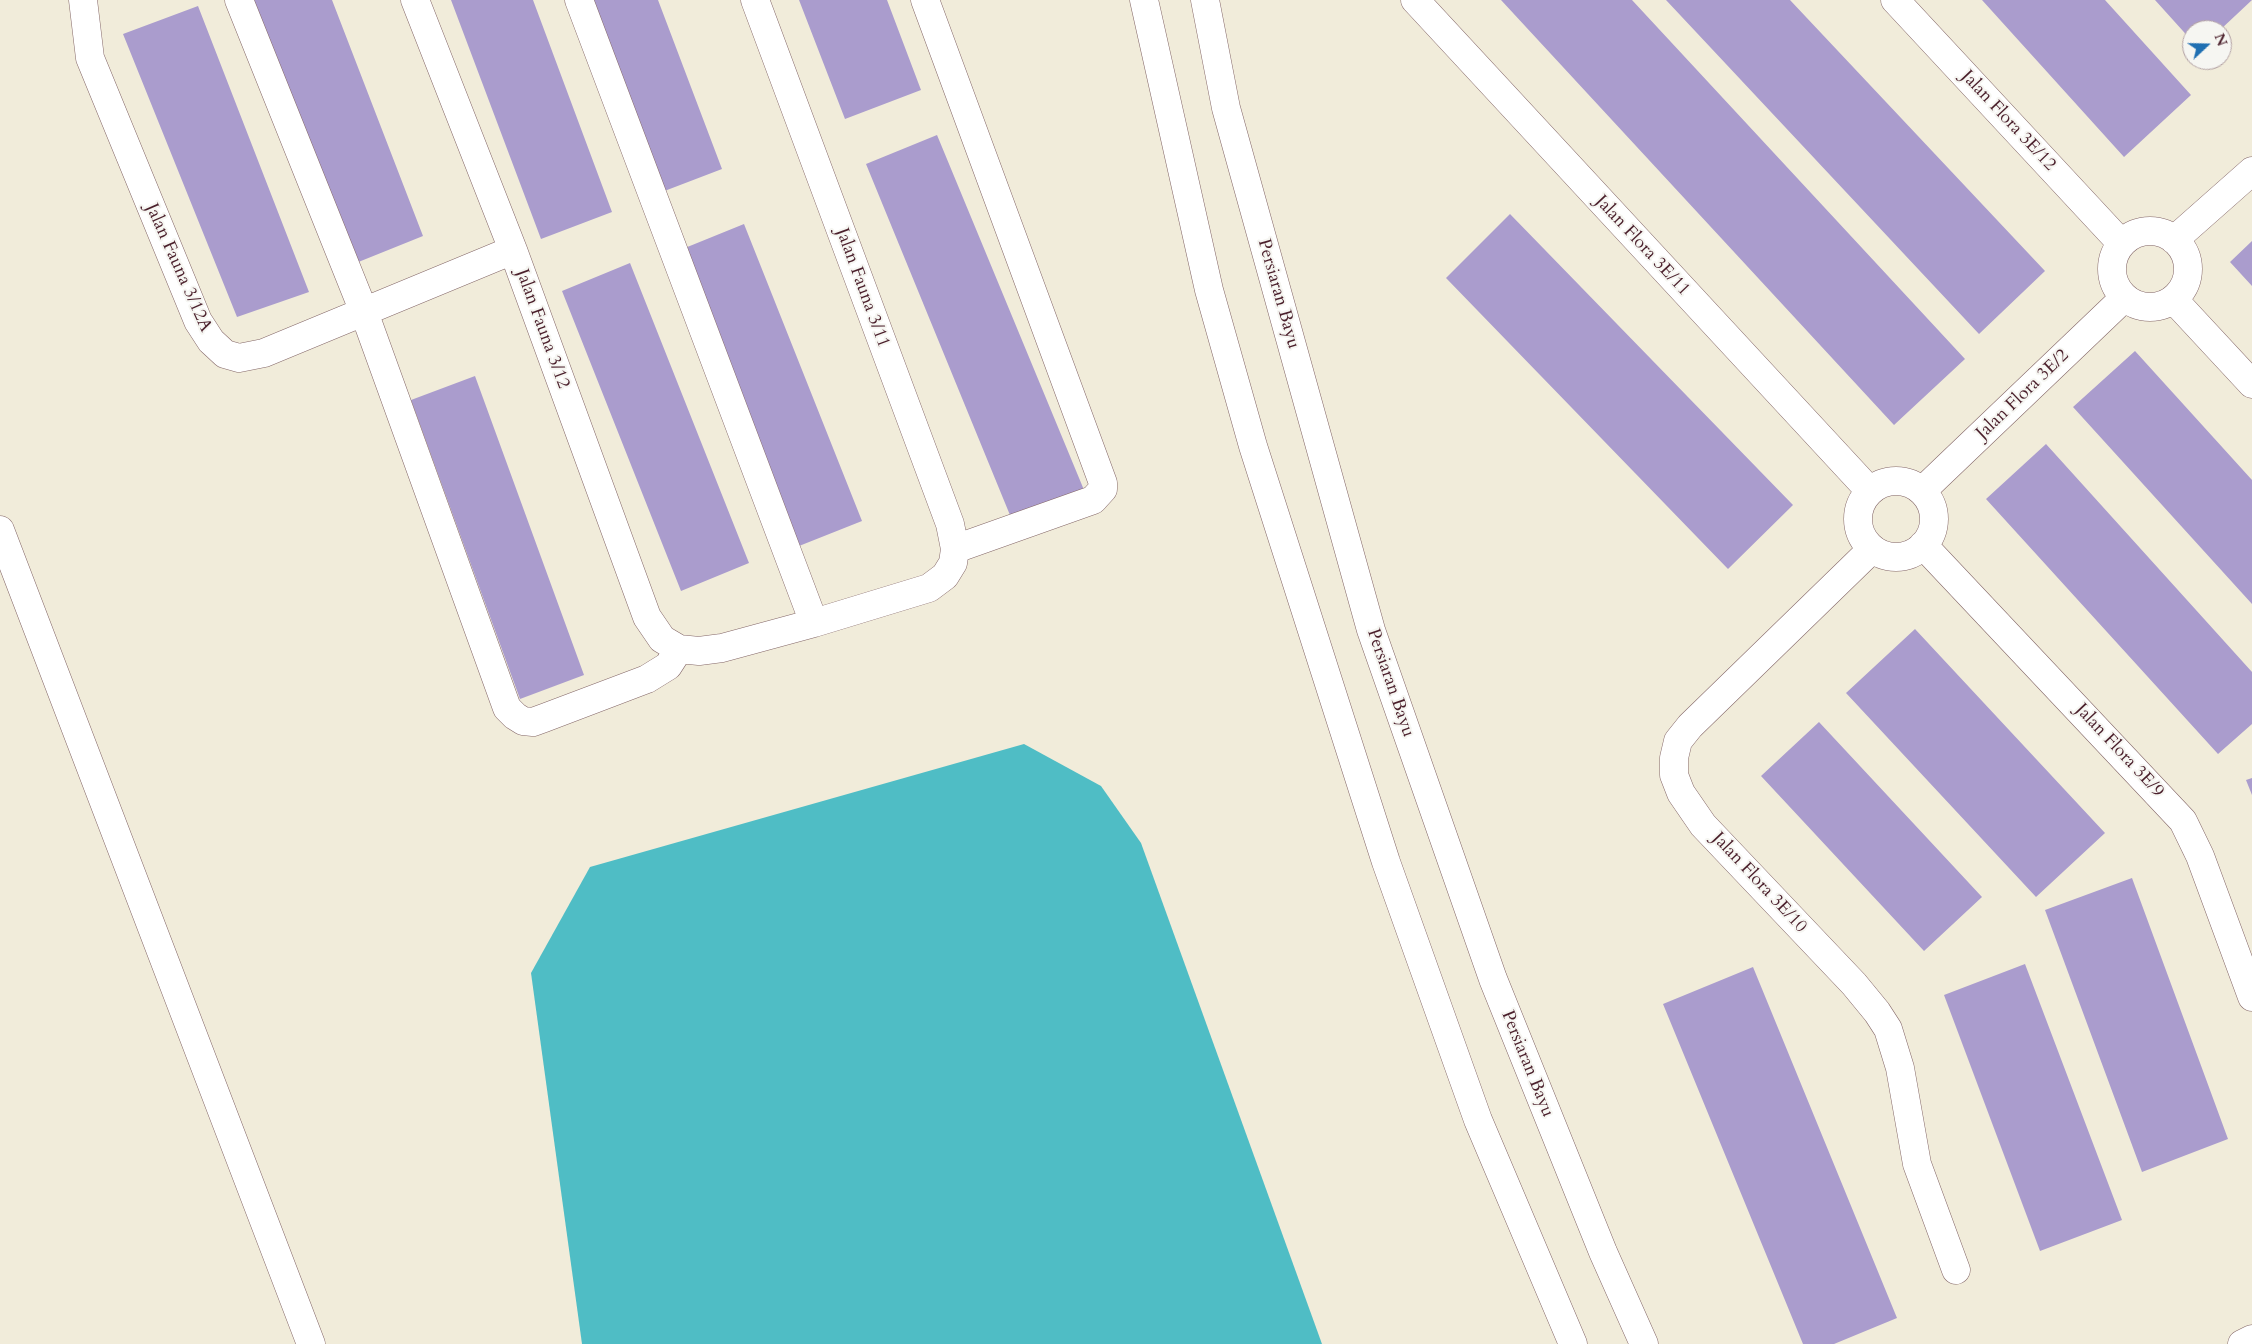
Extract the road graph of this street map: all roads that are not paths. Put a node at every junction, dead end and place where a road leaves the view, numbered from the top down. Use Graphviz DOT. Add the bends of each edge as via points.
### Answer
graph roads {
  1 [pos="83,0"];
  2 [pos="239,0"];
  3 [pos="415,0"];
  4 [pos="579,0"];
  5 [pos="755,0"];
  6 [pos="925,0"];
  7 [pos="1144,0"];
  8 [pos="1205,0"];
  9 [pos="1415,0"];
  10 [pos="1895,0"];
  11 [pos="2252,171"];
  12 [pos="2174,240"];
  13 [pos="2121,243"];
  14 [pos="513,250"];
  15 [pos="2124,298"];
  16 [pos="2174,300"];
  17 [pos="364,312"];
  18 [pos="2252,384"];
  19 [pos="1870,491"];
  20 [pos="1922,491"];
  21 [pos="0,530"];
  22 [pos="1923,545"];
  23 [pos="1872,549"];
  24 [pos="955,550"];
  25 [pos="814,623"];
  26 [pos="679,649"];
  27 [pos="2252,997"];
  28 [pos="1956,1270"];
  29 [pos="2252,1339"];
  30 [pos="311,1344"];
  31 [pos="1573,1344"];
  32 [pos="1644,1344"];
  33 [pos="2242,1344"];
  1 -- 17 [label="street, Jalan Fauna 3/12A" via="90,58 198,321 211,341 225,354 239,358 264,353"];
  2 -- 17 [label="street"];
  3 -- 14 [label="street, Jalan Fauna 3/12"];
  4 -- 25 [label="street"];
  5 -- 24 [label="street, Jalan Fauna 3/11" via="950,524"];
  6 -- 24 [label="street" via="1103,483 1103,489 1093,500"];
  7 -- 31 [label="street" via="1209,290 1253,446 1383,853 1478,1120"];
  8 -- 32 [label="street, Persiaran Bayu" via="1226,108 1371,630 1493,979 1603,1252"];
  9 -- 19 [label="street, Jalan Flora 3E/11"];
  10 -- 13 [label="street, Jalan Flora 3E/12"];
  11 -- 12 [label="street"];
  12 -- 13 [label="street" via="2164,233 2141,231"];
  12 -- 16 [label="street" via="2184,253 2188,270 2182,292"];
  13 -- 15 [label="street" via="2111,265 2116,289"];
  14 -- 17 [label="street, Jalan Fauna 3/12A"];
  14 -- 26 [label="street, Jalan Fauna 3/12" via="647,617 662,639"];
  15 -- 16 [label="street" via="2149,308"];
  15 -- 20 [label="street, Jalan Flora 3E/2"];
  16 -- 18 [label="street"];
  17 -- 26 [label="street" via="507,708 514,716 533,722 647,679 668,666"];
  19 -- 20 [label="street" via="1890,481 1902,481"];
  19 -- 23 [label="street" via="1862,502 1858,520"];
  20 -- 22 [label="street" via="1929,501 1934,524"];
  21 -- 30 [label="street"];
  22 -- 23 [label="street" via="1915,552 1893,557"];
  22 -- 27 [label="street, Jalan Flora 3E/9" via="2184,821"];
  23 -- 28 [label="street, Jalan Flora 3E/10" via="1690,726 1678,741 1674,775 1681,793 1703,825 1854,984 1888,1029 1900,1068 1917,1164"];
  24 -- 25 [label="street" via="953,563 945,576 930,588"];
  25 -- 26 [label="street" via="722,648"];
  29 -- 33 [label="street"];
}
